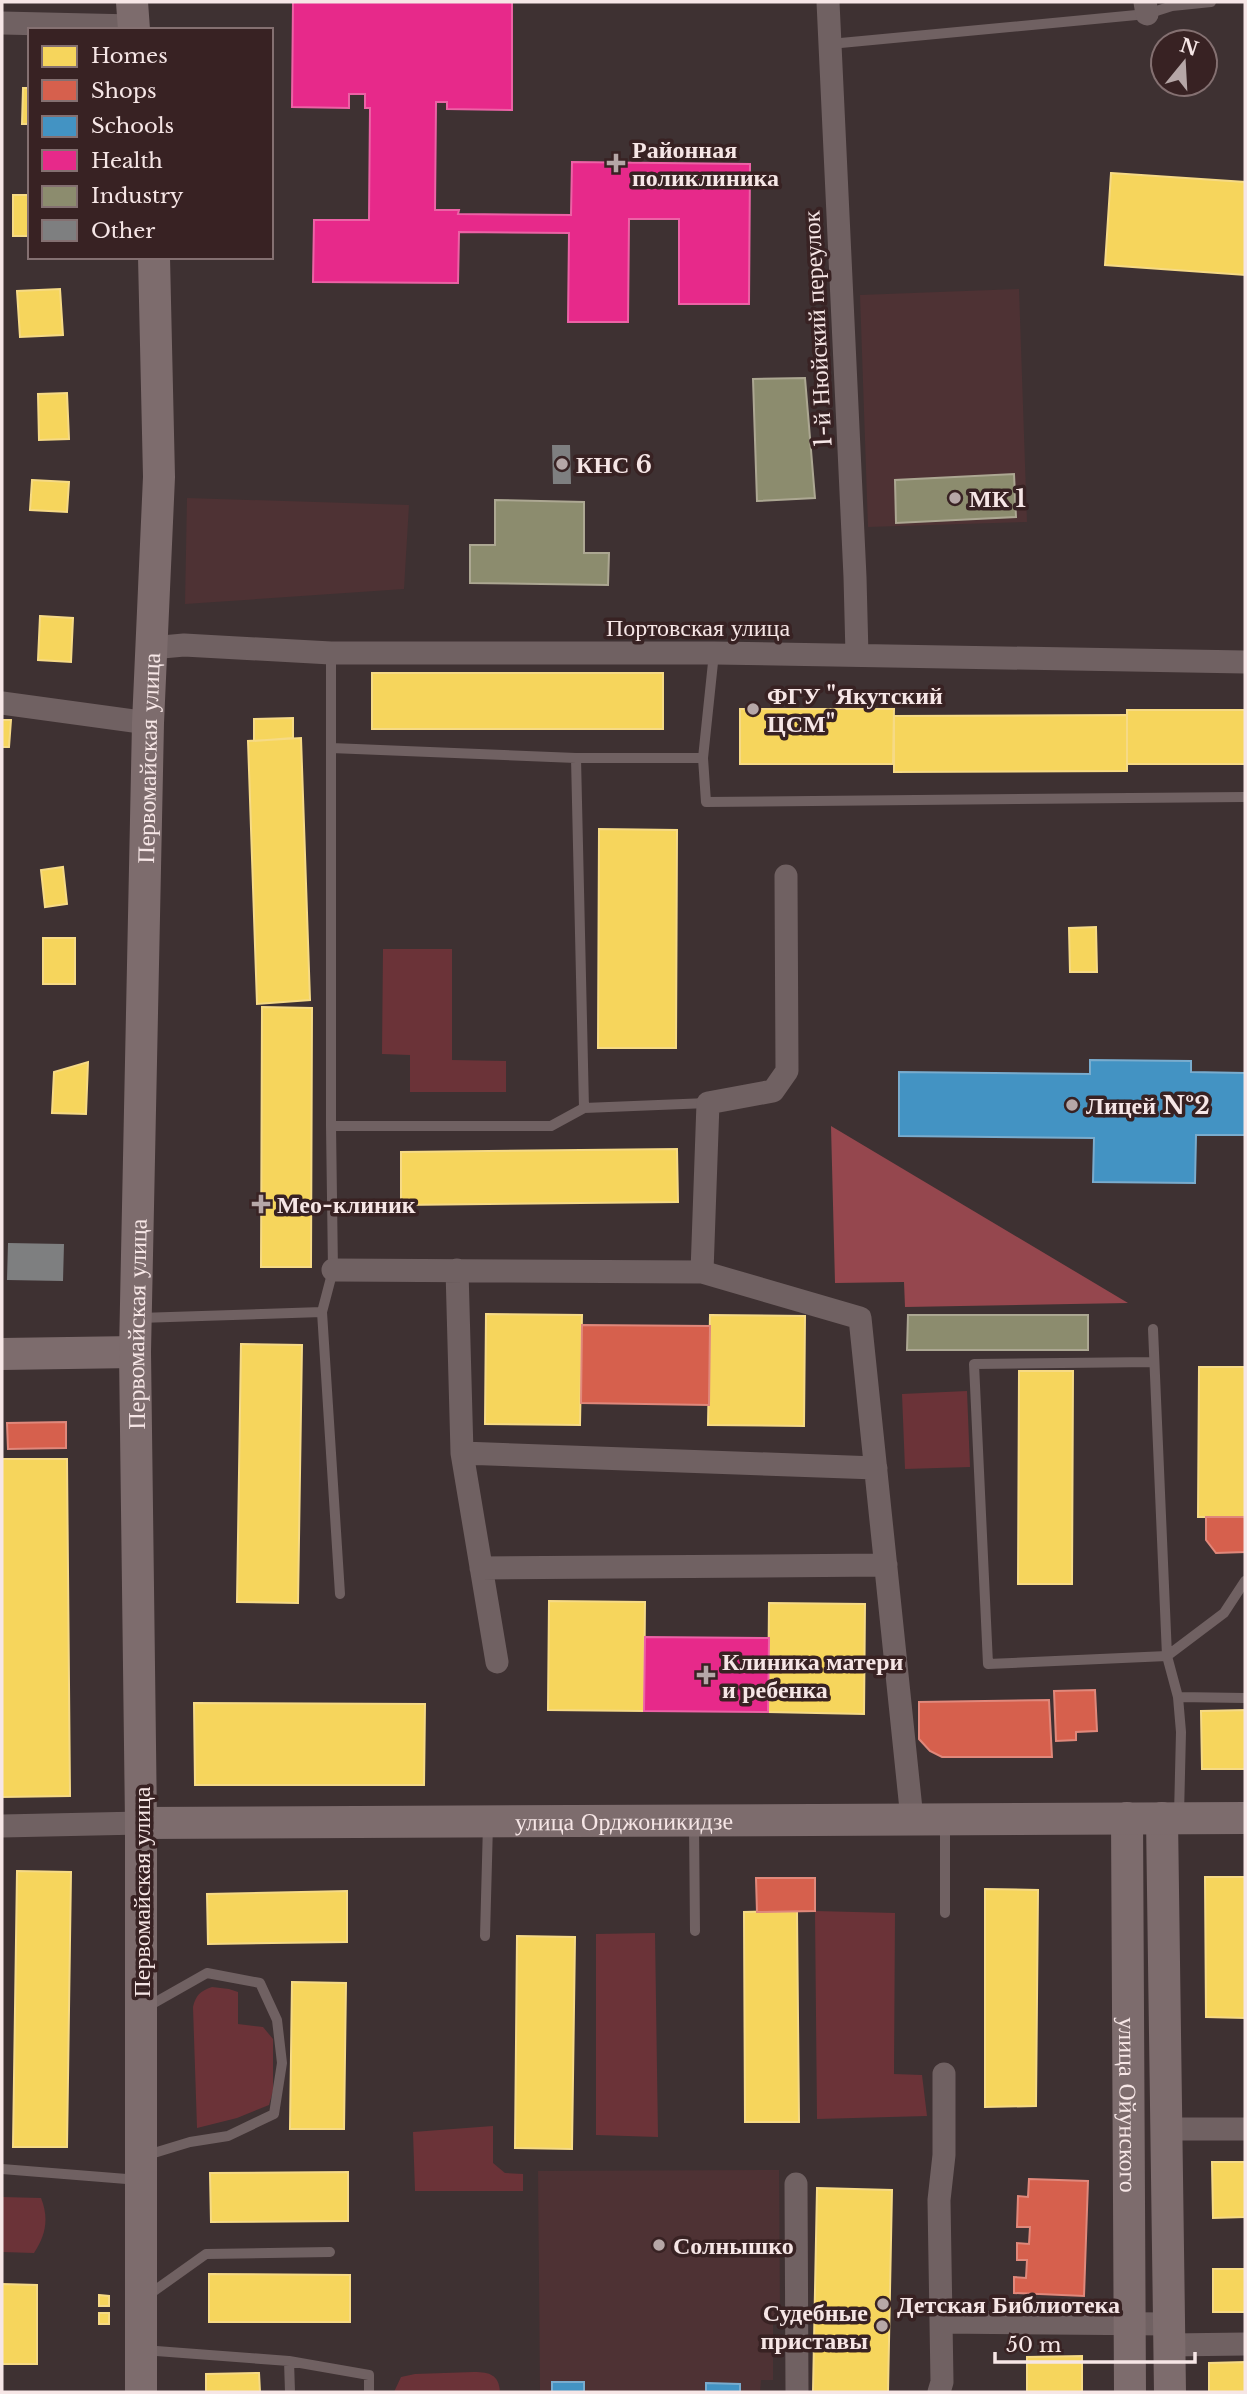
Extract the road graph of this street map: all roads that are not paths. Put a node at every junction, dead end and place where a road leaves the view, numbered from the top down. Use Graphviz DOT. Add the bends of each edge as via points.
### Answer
graph roads {
  1 [pos="828,2"];
  2 [pos="1211,2"];
  3 [pos="1146,8"];
  4 [pos="133,19"];
  5 [pos="2,23"];
  6 [pos="830,44"];
  7 [pos="154,259"];
  8 [pos="150,649"];
  9 [pos="331,653"];
  10 [pos="714,653"];
  11 [pos="857,654"];
  12 [pos="1245,662"];
  13 [pos="2,704"];
  14 [pos="148,723"];
  15 [pos="331,748"];
  16 [pos="576,758"];
  17 [pos="703,758"];
  18 [pos="1245,797"];
  19 [pos="786,876"];
  20 [pos="708,1103"];
  21 [pos="584,1108"];
  22 [pos="331,1126"];
  23 [pos="333,1270"];
  24 [pos="457,1270"];
  25 [pos="702,1272"];
  26 [pos="322,1312"];
  27 [pos="136,1318"];
  28 [pos="1153,1329"];
  29 [pos="135,1352"];
  30 [pos="2,1354"];
  31 [pos="1154,1362"];
  32 [pos="462,1453"];
  33 [pos="876,1468"];
  34 [pos="886,1564"];
  35 [pos="481,1568"];
  36 [pos="1245,1581"];
  37 [pos="340,1594"];
  38 [pos="1167,1656"];
  39 [pos="497,1662"];
  40 [pos="1178,1697"];
  41 [pos="1245,1698"];
  42 [pos="1127,1818"];
  43 [pos="1171,1818"];
  44 [pos="1245,1818"];
  45 [pos="912,1819"];
  46 [pos="945,1819"];
  47 [pos="694,1820"];
  48 [pos="488,1821"];
  49 [pos="141,1823"];
  50 [pos="2,1826"];
  51 [pos="945,1913"];
  52 [pos="695,1931"];
  53 [pos="485,1936"];
  54 [pos="141,2010"];
  55 [pos="944,2074"];
  56 [pos="1167,2129"];
  57 [pos="1245,2129"];
  58 [pos="141,2168"];
  59 [pos="2,2169"];
  60 [pos="796,2184"];
  61 [pos="330,2252"];
  62 [pos="141,2301"];
  63 [pos="941,2322"];
  64 [pos="1130,2325"];
  65 [pos="1170,2334"];
  66 [pos="1245,2344"];
  67 [pos="141,2350"];
  68 [pos="289,2361"];
  69 [pos="141,2392"];
  70 [pos="290,2392"];
  71 [pos="369,2392"];
  72 [pos="797,2392"];
  73 [pos="939,2392"];
  74 [pos="1130,2392"];
  75 [pos="1170,2392"];
  1 -- 6 [label="street, 1-й Нюйский переулок"];
  2 -- 3 [label="lane"];
  3 -- 6 [label="lane"];
  4 -- 5 [label="street"];
  6 -- 11 [label="street, 1-й Нюйский переулок"];
  7 -- 8 [label="main road, Первомайская улица" via="159,477"];
  8 -- 9 [label="street, Портовская улица" via="184,645"];
  8 -- 14 [label="main road, Первомайская улица"];
  9 -- 10 [label="street, Портовская улица"];
  9 -- 15 [label="lane"];
  10 -- 11 [label="street, Портовская улица"];
  10 -- 17 [label="lane"];
  11 -- 12 [label="street, Портовская улица"];
  13 -- 14 [label="street"];
  14 -- 27 [label="main road, Первомайская улица"];
  15 -- 16 [label="lane"];
  15 -- 22 [label="lane"];
  16 -- 17 [label="lane"];
  16 -- 21 [label="lane"];
  17 -- 18 [label="lane" via="706,802"];
  19 -- 20 [label="street" via="786,1071 773,1091"];
  20 -- 21 [label="lane"];
  20 -- 25 [label="street"];
  21 -- 22 [label="lane" via="551,1126"];
  22 -- 23 [label="lane"];
  23 -- 24 [label="street"];
  23 -- 26 [label="lane"];
  24 -- 25 [label="street"];
  24 -- 32 [label="street"];
  25 -- 33 [label="street" via="860,1318"];
  26 -- 27 [label="lane"];
  26 -- 37 [label="lane"];
  27 -- 29 [label="main road, Первомайская улица"];
  28 -- 31 [label="lane"];
  29 -- 30 [label="main road"];
  29 -- 49 [label="main road, Первомайская улица"];
  31 -- 38 [label="lane"];
  31 -- 38 [label="lane" via="974,1364 988,1664"];
  32 -- 33 [label="street"];
  32 -- 35 [label="street"];
  33 -- 34 [label="street"];
  34 -- 35 [label="street"];
  34 -- 45 [label="street"];
  35 -- 39 [label="street"];
  36 -- 38 [label="lane" via="1224,1613"];
  38 -- 40 [label="lane"];
  40 -- 41 [label="lane"];
  40 -- 43 [label="lane" via="1181,1732"];
  42 -- 43 [label="main road, улица Орджоникидзе"];
  42 -- 46 [label="main road, улица Орджоникидзе"];
  42 -- 64 [label="main road, улица Ойунского"];
  43 -- 44 [label="main road, улица Орджоникидзе"];
  43 -- 56 [label="main road, улица Ойунского"];
  45 -- 46 [label="main road, улица Орджоникидзе"];
  45 -- 47 [label="main road, улица Орджоникидзе"];
  46 -- 51 [label="lane"];
  47 -- 48 [label="main road, улица Орджоникидзе"];
  47 -- 52 [label="lane"];
  48 -- 49 [label="main road, улица Орджоникидзе"];
  48 -- 53 [label="lane"];
  49 -- 50 [label="street, улица Орджоникидзе"];
  49 -- 54 [label="main road, Первомайская улица"];
  54 -- 58 [label="main road, Первомайская улица"];
  54 -- 58 [label="lane" via="207,1973 260,1983 277,2020 282,2063 274,2114 228,2136 190,2141"];
  55 -- 63 [label="street"];
  56 -- 57 [label="street"];
  56 -- 65 [label="main road, улица Ойунского"];
  58 -- 59 [label="lane"];
  58 -- 62 [label="main road, Первомайская улица"];
  60 -- 72 [label="street"];
  61 -- 62 [label="lane" via="206,2254"];
  62 -- 67 [label="main road, Первомайская улица"];
  63 -- 64 [label="street"];
  63 -- 73 [label="street"];
  64 -- 65 [label="street"];
  64 -- 74 [label="main road, улица Ойунского"];
  65 -- 66 [label="street"];
  65 -- 75 [label="main road, улица Ойунского"];
  67 -- 68 [label="lane"];
  67 -- 69 [label="main road, Первомайская улица"];
  68 -- 70 [label="lane"];
  68 -- 71 [label="lane" via="369,2375"];
}
